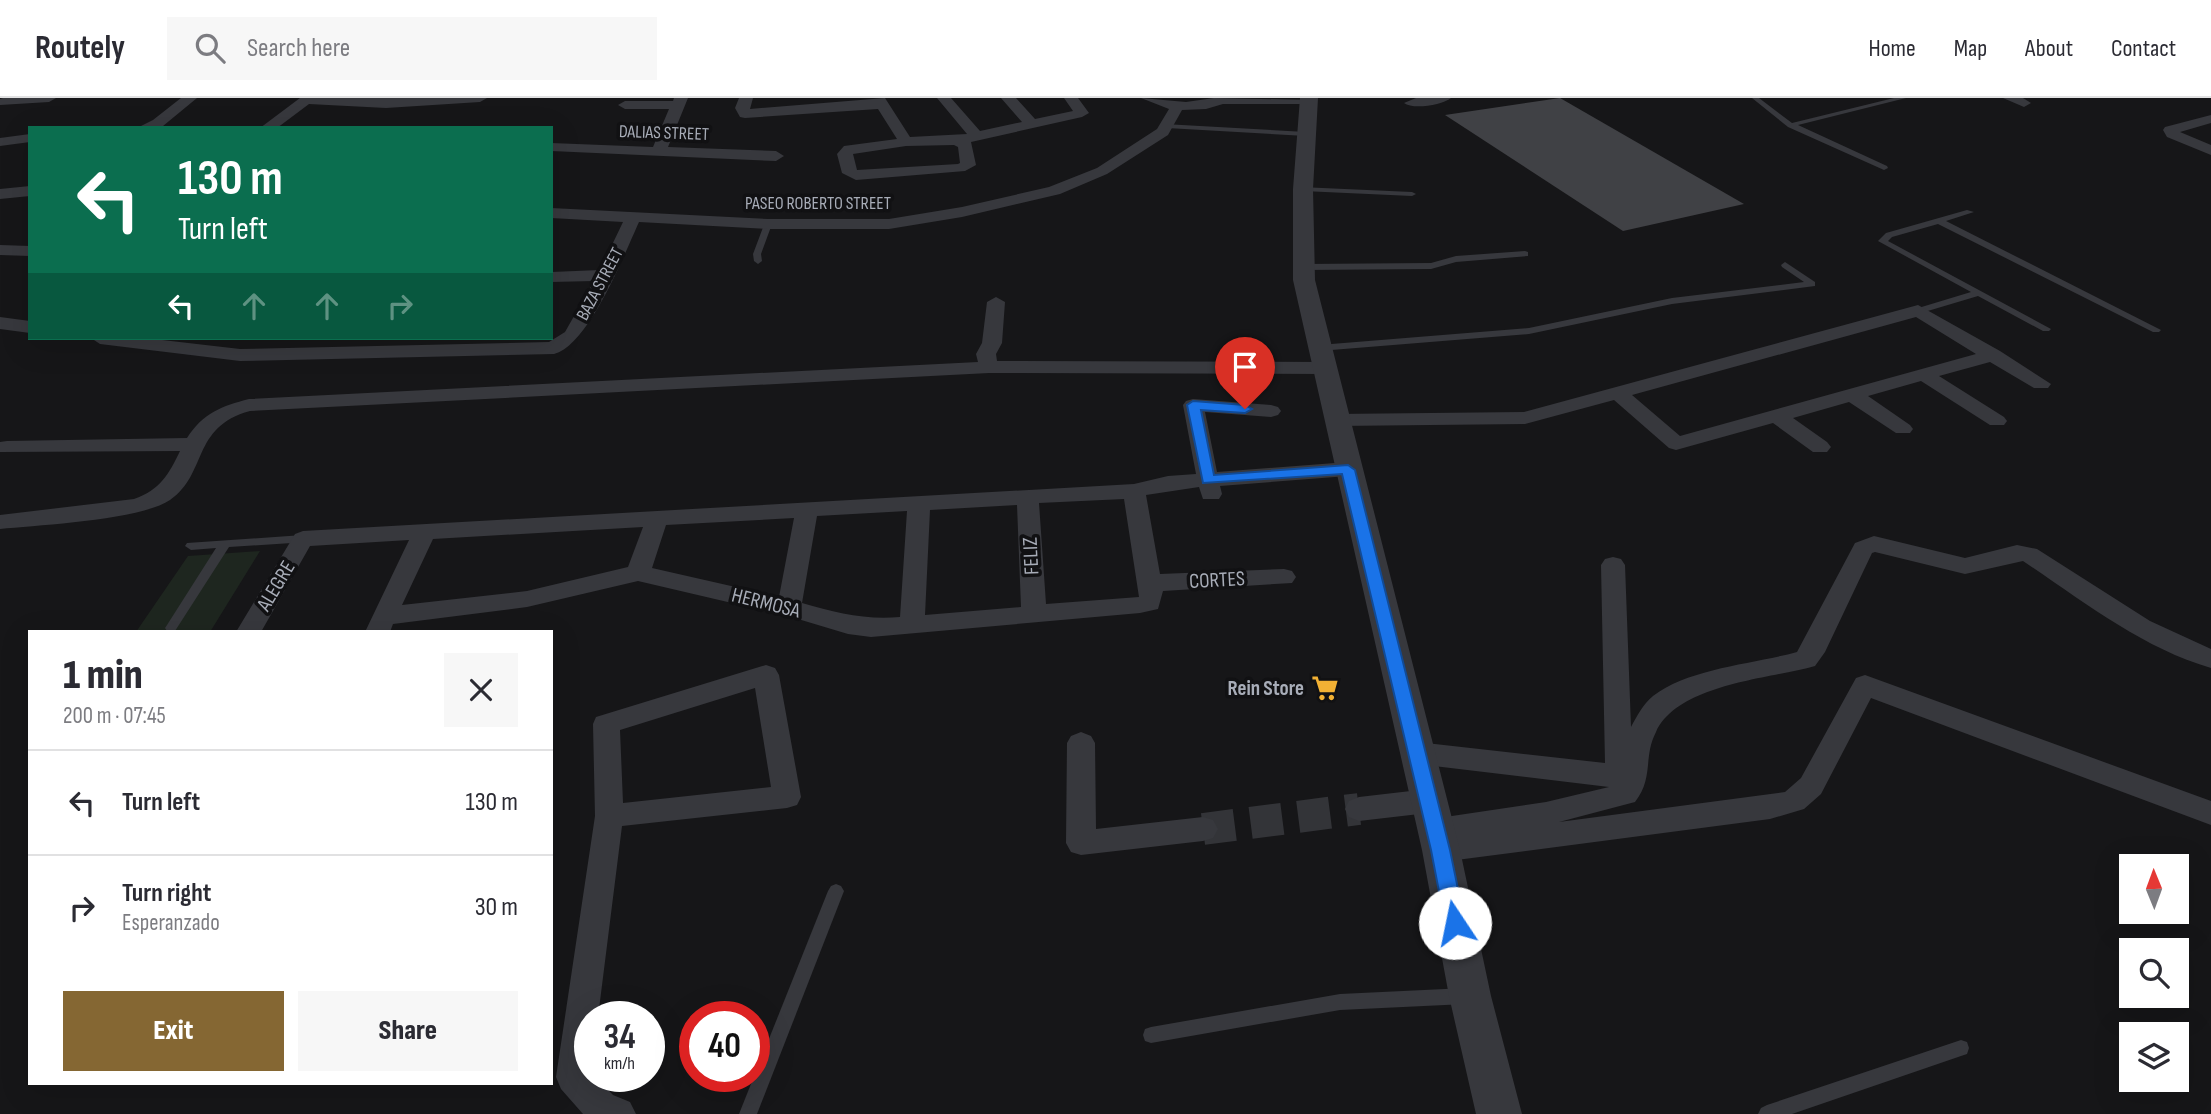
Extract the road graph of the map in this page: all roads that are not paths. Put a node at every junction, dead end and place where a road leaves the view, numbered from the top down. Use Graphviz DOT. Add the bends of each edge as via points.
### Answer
graph roads {
  1 [pos="49,98"];
  2 [pos="190,98"];
  3 [pos="480,98"];
  4 [pos="746,98"];
  5 [pos="943,98"];
  6 [pos="1007,98"];
  7 [pos="1071,98"];
  8 [pos="1148,98"];
  9 [pos="1444,98"];
  10 [pos="1755,98"];
  11 [pos="1903,98"];
  12 [pos="308,99"];
  13 [pos="1224,99"];
  14 [pos="1309,99"];
  15 [pos="880,101"];
  16 [pos="4,102"];
  17 [pos="680,102"];
  18 [pos="625,105"];
  19 [pos="1177,106"];
  20 [pos="1410,106"];
  21 [pos="2211,119"];
  22 [pos="1031,124"];
  23 [pos="1790,125"];
  24 [pos="150,126"];
  25 [pos="270,126"];
  26 [pos="1167,126"];
  27 [pos="1306,134"];
  28 [pos="976,136"];
  29 [pos="28,138"];
  30 [pos="956,141"];
  31 [pos="0,142"];
  32 [pos="906,142"];
  33 [pos="553,147"];
  34 [pos="2211,150"];
  35 [pos="658,152"];
  36 [pos="776,156"];
  37 [pos="1884,168"];
  38 [pos="1303,189"];
  39 [pos="28,191"];
  40 [pos="0,194"];
  41 [pos="1412,194"];
  42 [pos="1970,212"];
  43 [pos="553,213"];
  44 [pos="634,218"];
  45 [pos="1940,220"];
  46 [pos="768,224"];
  47 [pos="0,250"];
  48 [pos="28,251"];
  49 [pos="1524,254"];
  50 [pos="758,261"];
  51 [pos="1785,265"];
  52 [pos="1304,267"];
  53 [pos="606,275"];
  54 [pos="553,276"];
  55 [pos="1979,293"];
  56 [pos="996,302"];
  57 [pos="1918,312"];
  58 [pos="0,323"];
  59 [pos="28,327"];
  60 [pos="2046,329"];
  61 [pos="2156,330"];
  62 [pos="116,340"];
  63 [pos="252,340"];
  64 [pos="240,355"];
  65 [pos="1993,355"];
  66 [pos="1321,358"];
  67 [pos="989,367"];
  68 [pos="1924,375"];
  69 [pos="2041,384"];
  70 [pos="1618,393"];
  71 [pos="1852,395"];
  72 [pos="1271,411"];
  73 [pos="1777,416"];
  74 [pos="1336,420"];
  75 [pos="1997,421"];
  76 [pos="1903,429"];
  77 [pos="192,444"];
  78 [pos="7,447"];
  79 [pos="1820,447"];
  80 [pos="1350,478"];
  81 [pos="1209,487"];
  82 [pos="1134,491"];
  83 [pos="1028,498"];
  84 [pos="919,504"];
  85 [pos="807,510"];
  86 [pos="657,519"];
  87 [pos="0,522"];
  88 [pos="425,532"];
  89 [pos="303,539"];
  90 [pos="225,544"];
  91 [pos="191,546"];
  92 [pos="1613,565"];
  93 [pos="638,573"];
  94 [pos="1284,577"];
  95 [pos="1149,593"];
  96 [pos="789,608"];
  97 [pos="1034,615"];
  98 [pos="381,624"];
  99 [pos="912,626"];
  100 [pos="171,628"];
  101 [pos="249,630"];
  102 [pos="2211,659"];
  103 [pos="1081,743"];
  104 [pos="1417,753"];
  105 [pos="1622,784"];
  106 [pos="1359,809"];
  107 [pos="2211,813"];
  108 [pos="609,816"];
  109 [pos="1435,827"];
  110 [pos="1203,829"];
  111 [pos="836,891"];
  112 [pos="1470,996"];
  113 [pos="1151,1035"];
  114 [pos="1961,1048"];
  115 [pos="618,1114"];
  116 [pos="748,1114"];
  117 [pos="1499,1114"];
  118 [pos="1767,1114"];
  1 -- 16 [label="street"];
  2 -- 24 [label="street"];
  3 -- 12 [label="street" via="386,104"];
  4 -- 15 [label="street" via="744,114"];
  5 -- 28 [label="street"];
  6 -- 22 [label="street"];
  7 -- 22 [label="street" via="1082,113"];
  8 -- 19 [label="street"];
  9 -- 20 [label="street"];
  10 -- 23 [label="lane"];
  11 -- 23 [label="lane"];
  12 -- 25 [label="street"];
  13 -- 14 [label="street"];
  13 -- 19 [label="street"];
  14 -- 27 [label="street"];
  15 -- 32 [label="street"];
  17 -- 18 [label="street"];
  17 -- 35 [label="street"];
  19 -- 26 [label="street, PASEO ROBERTO STREET"];
  21 -- 34 [label="street" via="2170,130"];
  22 -- 28 [label="street"];
  23 -- 37 [label="lane"];
  26 -- 27 [label="lane"];
  26 -- 46 [label="street, PASEO ROBERTO STREET" via="1102,171 1054,191 889,224"];
  27 -- 38 [label="street"];
  28 -- 30 [label="street"];
  29 -- 31 [label="street"];
  30 -- 32 [label="street"];
  30 -- 32 [label="street" via="965,145 968,165 960,168 850,173 845,154 849,149"];
  33 -- 35 [label="street, DALIAS STREET"];
  35 -- 36 [label="street, DALIAS STREET"];
  38 -- 41 [label="lane"];
  38 -- 52 [label="street"];
  39 -- 40 [label="street"];
  42 -- 45 [label="lane"];
  43 -- 44 [label="street, PASEO ROBERTO STREET"];
  44 -- 46 [label="street, PASEO ROBERTO STREET"];
  44 -- 53 [label="street, BAZA STREET"];
  45 -- 55 [label="lane" via="1882,241"];
  45 -- 61 [label="lane"];
  46 -- 50 [label="lane"];
  47 -- 48 [label="street"];
  49 -- 52 [label="lane" via="1456,259 1431,266"];
  51 -- 66 [label="lane" via="1812,284 1672,301 1529,331"];
  52 -- 66 [label="street"];
  53 -- 54 [label="street"];
  53 -- 64 [label="street, BAZA STREET" via="572,335 554,348"];
  55 -- 57 [label="lane"];
  55 -- 60 [label="lane"];
  56 -- 67 [label="street" via="992,343 986,354"];
  57 -- 65 [label="street"];
  57 -- 70 [label="street"];
  58 -- 59 [label="street"];
  62 -- 64 [label="street, BAZA STREET"];
  63 -- 64 [label="street"];
  65 -- 68 [label="street"];
  65 -- 69 [label="street"];
  66 -- 67 [label="street"];
  66 -- 74 [label="street"];
  67 -- 77 [label="street" via="249,405 222,412"];
  68 -- 71 [label="street"];
  68 -- 75 [label="street"];
  70 -- 73 [label="street" via="1676,444"];
  70 -- 74 [label="street" via="1525,418"];
  71 -- 73 [label="street"];
  71 -- 76 [label="street"];
  72 -- 81 [label="street" via="1193,405"];
  73 -- 79 [label="street"];
  74 -- 80 [label="street"];
  77 -- 78 [label="street"];
  77 -- 87 [label="street" via="170,488 149,502"];
  80 -- 81 [label="street"];
  80 -- 104 [label="street"];
  81 -- 82 [label="street" via="1161,496"];
  82 -- 83 [label="street"];
  82 -- 95 [label="street"];
  83 -- 84 [label="street"];
  83 -- 97 [label="street, FELIZ"];
  84 -- 85 [label="street"];
  84 -- 99 [label="street"];
  85 -- 86 [label="street"];
  85 -- 96 [label="street"];
  86 -- 88 [label="street"];
  86 -- 93 [label="street"];
  88 -- 89 [label="street"];
  88 -- 98 [label="street"];
  89 -- 90 [label="lane"];
  89 -- 101 [label="street, ALEGRE"];
  90 -- 91 [label="lane"];
  90 -- 100 [label="lane"];
  92 -- 105 [label="street"];
  93 -- 96 [label="street, HERMOSA"];
  93 -- 98 [label="street, HERMOSA" via="527,599"];
  94 -- 95 [label="street, CORTES"];
  95 -- 97 [label="street, HERMOSA"];
  96 -- 99 [label="street, HERMOSA" via="848,625"];
  97 -- 99 [label="street, HERMOSA"];
  102 -- 105 [label="street" via="2141,627 2029,554 1965,566 1874,544 1863,548 1806,659 1728,676 1671,699 1653,712 1635,750 1632,785"];
  103 -- 110 [label="street" via="1081,842"];
  104 -- 105 [label="street"];
  104 -- 109 [label="street"];
  105 -- 109 [label="street" via="1546,814"];
  106 -- 109 [label="street"];
  107 -- 109 [label="street" via="1865,685 1811,786 1794,801 1770,807"];
  108 -- 108 [label="street" via="607,724 766,675 787,797"];
  108 -- 115 [label="street" via="573,1077 603,1110"];
  109 -- 112 [label="street"];
  111 -- 116 [label="lane"];
  112 -- 113 [label="lane" via="1340,1002"];
  112 -- 117 [label="street"];
  114 -- 118 [label="lane"];
}
